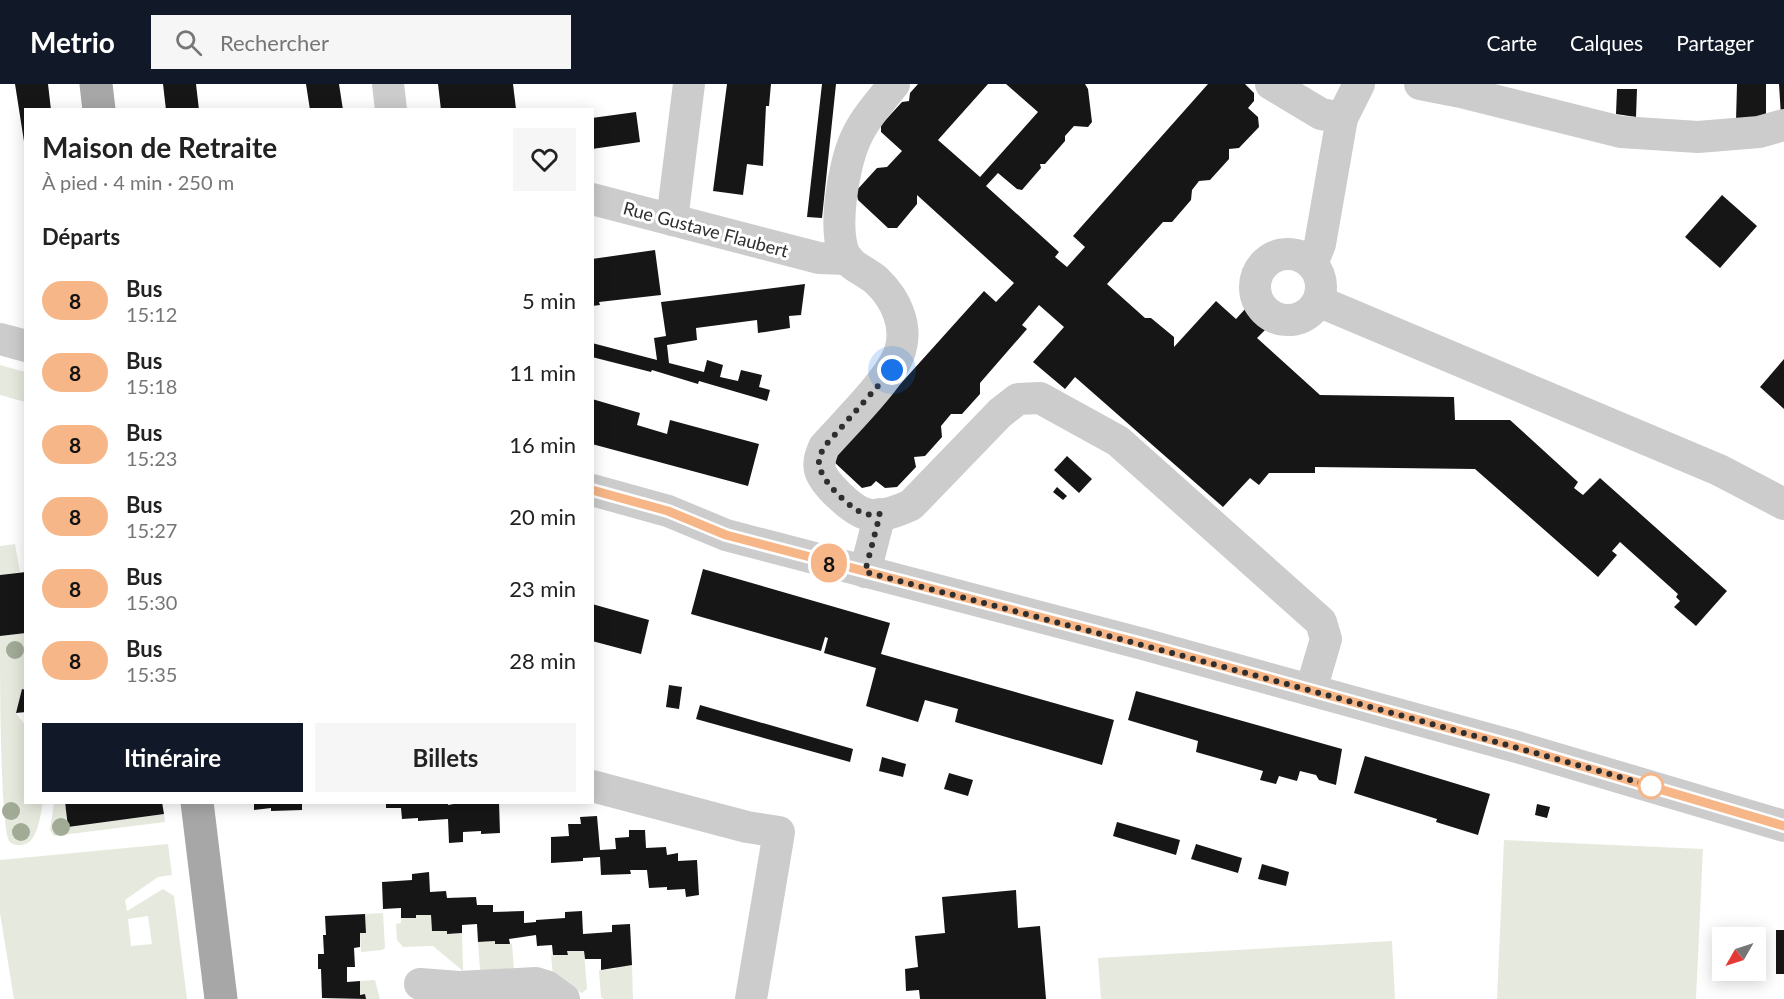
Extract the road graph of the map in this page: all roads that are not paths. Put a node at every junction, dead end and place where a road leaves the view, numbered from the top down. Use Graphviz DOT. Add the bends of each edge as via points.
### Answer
graph roads {
  1 [pos="96,84"];
  2 [pos="388,84"];
  3 [pos="689,84"];
  4 [pos="894,84"];
  5 [pos="1271,84"];
  6 [pos="1359,84"];
  7 [pos="1420,84"];
  8 [pos="99,108"];
  9 [pos="391,108"];
  10 [pos="1342,118"];
  11 [pos="1784,125"];
  12 [pos="594,200"];
  13 [pos="672,220"];
  14 [pos="833,259"];
  15 [pos="1312,264"];
  16 [pos="1318,301"];
  17 [pos="0,339"];
  18 [pos="24,345"];
  19 [pos="594,491"];
  20 [pos="1784,504"];
  21 [pos="880,514"];
  22 [pos="865,572"];
  23 [pos="1311,690"];
  24 [pos="594,787"];
  25 [pos="197,804"];
  26 [pos="1784,825"];
  27 [pos="420,984"];
  28 [pos="221,999"];
  29 [pos="564,999"];
  30 [pos="751,999"];
  1 -- 8 [label="main road"];
  2 -- 9 [label="street"];
  3 -- 13 [label="street"];
  4 -- 14 [label="street" via="854,142 838,222 840,240"];
  5 -- 10 [label="street" via="1322,114"];
  6 -- 10 [label="street"];
  7 -- 11 [label="street" via="1621,132 1698,136 1759,132"];
  10 -- 15 [label="street" via="1320,244"];
  12 -- 13 [label="street, Rue Gustave Flaubert"];
  13 -- 14 [label="street, Rue Gustave Flaubert"];
  14 -- 21 [label="street" via="878,282 900,311 901,350 892,370 824,447 819,461 826,481 852,507 867,514"];
  15 -- 16 [label="street" via="1320,282"];
  15 -- 16 [label="street" via="1293,255 1272,258 1257,274 1255,296 1266,313 1286,321 1305,315"];
  16 -- 20 [label="street" via="1719,470"];
  17 -- 18 [label="street"];
  19 -- 22 [label="street" via="668,511 726,535"];
  21 -- 22 [label="street"];
  21 -- 23 [label="street" via="911,505 1018,399 1040,398 1118,441 1321,622 1326,639"];
  22 -- 23 [label="street"];
  23 -- 26 [label="street"];
  24 -- 30 [label="street" via="780,832"];
  25 -- 28 [label="main road"];
  27 -- 29 [label="street" via="459,987 536,983"];
}
